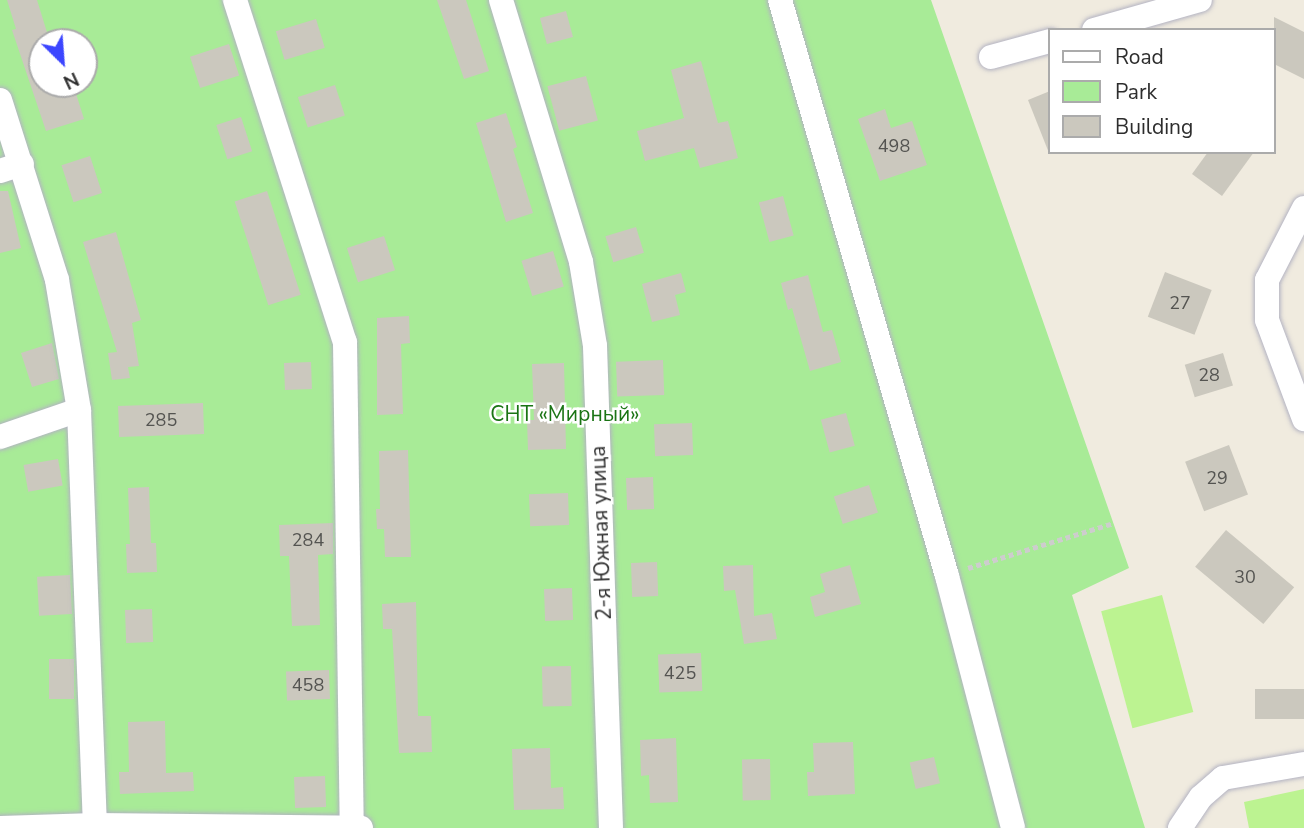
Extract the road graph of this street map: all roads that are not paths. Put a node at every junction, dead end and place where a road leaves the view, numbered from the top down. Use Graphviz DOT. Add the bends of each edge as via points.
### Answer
graph roads {
  1 [pos="235,0"];
  2 [pos="501,0"];
  3 [pos="780,0"];
  4 [pos="1200,0"];
  5 [pos="1101,28"];
  6 [pos="1048,42"];
  7 [pos="990,57"];
  8 [pos="0,100"];
  9 [pos="11,168"];
  10 [pos="1304,208"];
  11 [pos="79,410"];
  12 [pos="1304,418"];
  13 [pos="0,437"];
  14 [pos="1304,764"];
  15 [pos="95,825"];
  16 [pos="1,828"];
  17 [pos="352,828"];
  18 [pos="361,828"];
  19 [pos="611,828"];
  20 [pos="1013,828"];
  21 [pos="1180,828"];
  1 -- 17 [label="lane" via="345,342"];
  2 -- 19 [label="lane, 2-я Южная улица" via="581,262 595,346"];
  3 -- 20 [label="lane" via="947,576"];
  4 -- 5 [label="lane"];
  6 -- 7 [label="lane"];
  8 -- 9 [label="lane"];
  9 -- 11 [label="lane" via="57,280"];
  10 -- 12 [label="lane" via="1267,280 1267,320"];
  11 -- 13 [label="lane"];
  11 -- 15 [label="lane"];
  14 -- 21 [label="lane" via="1223,778 1201,797"];
  15 -- 16 [label="lane"];
  15 -- 17 [label="lane"];
  17 -- 18 [label="lane"];
}
